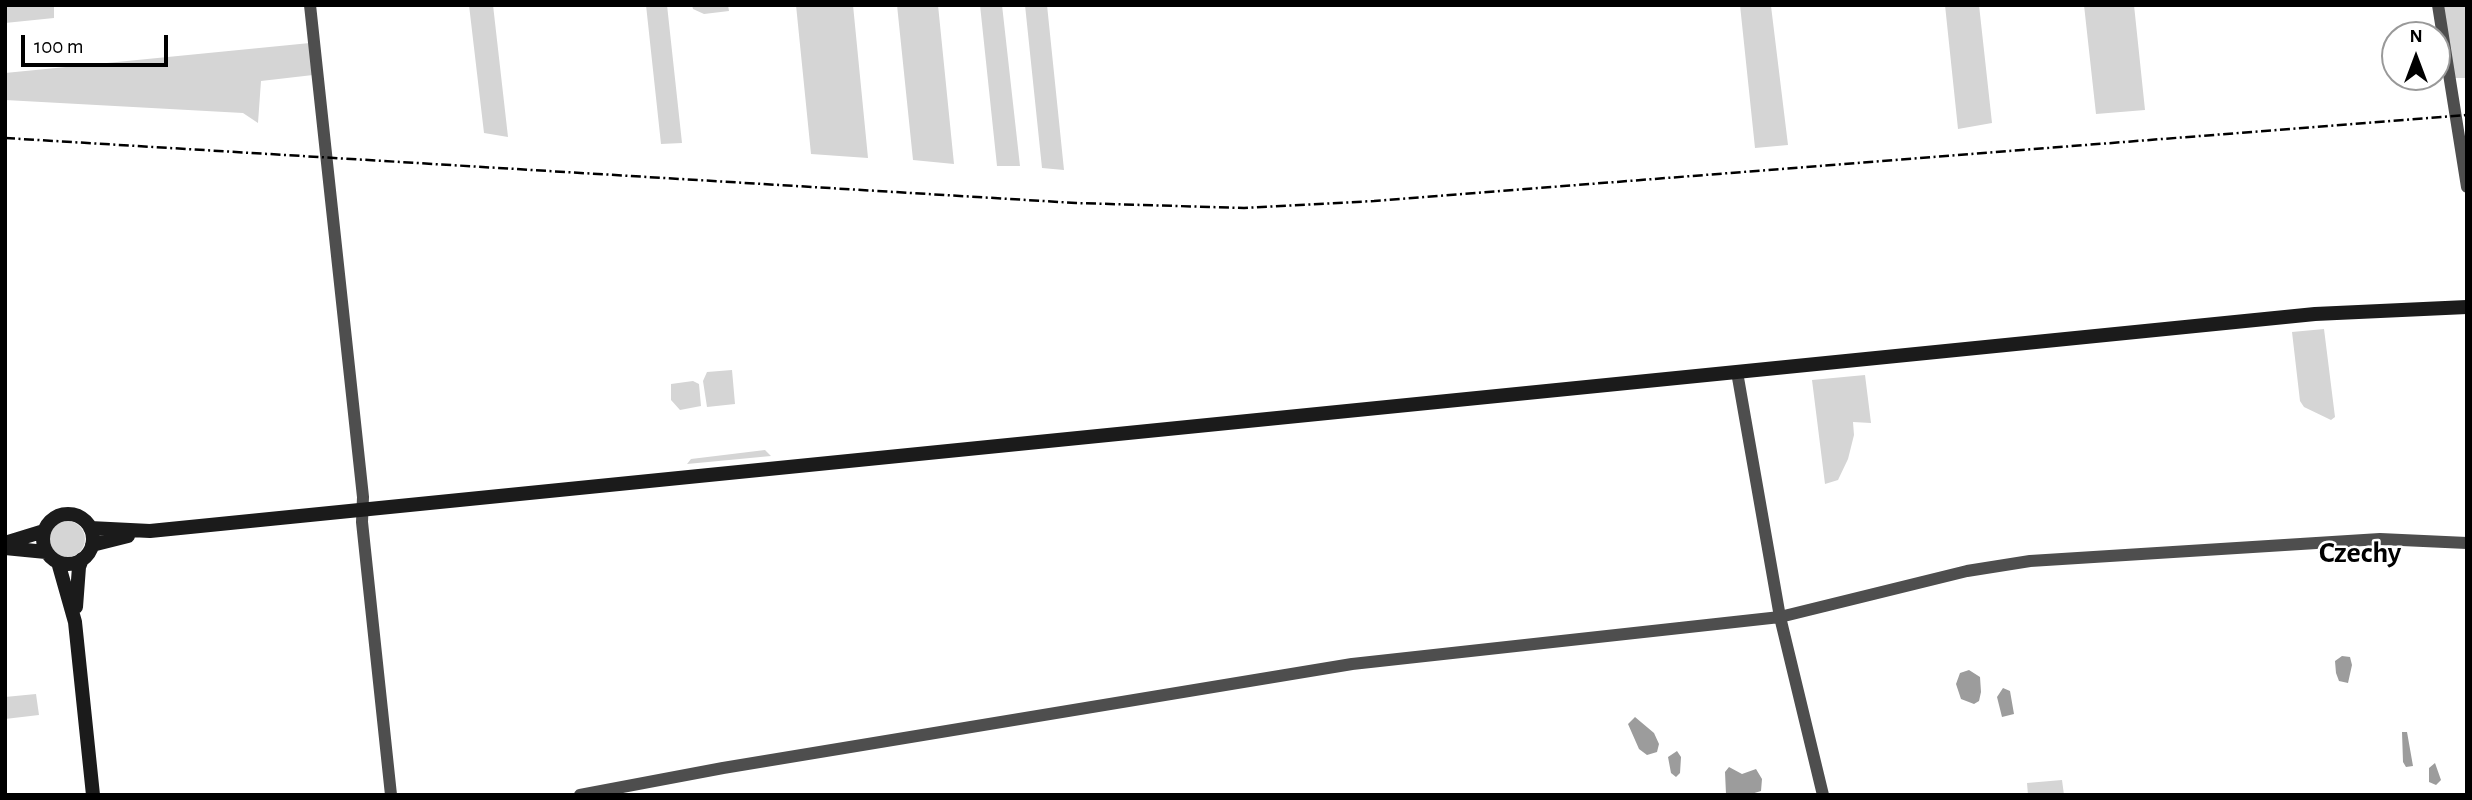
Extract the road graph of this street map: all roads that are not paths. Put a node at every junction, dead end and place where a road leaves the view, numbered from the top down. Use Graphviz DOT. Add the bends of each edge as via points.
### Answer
graph roads {
  1 [pos="310,5"];
  2 [pos="2438,5"];
  3 [pos="2467,187"];
  4 [pos="2467,307"];
  5 [pos="1737,372"];
  6 [pos="362,509"];
  7 [pos="90,528"];
  8 [pos="44,531"];
  9 [pos="150,531"];
  10 [pos="2467,543"];
  11 [pos="5,545"];
  12 [pos="92,545"];
  13 [pos="46,552"];
  14 [pos="82,559"];
  15 [pos="58,562"];
  16 [pos="1780,617"];
  17 [pos="75,622"];
  18 [pos="93,795"];
  19 [pos="391,795"];
  20 [pos="580,795"];
  21 [pos="1823,795"];
  1 -- 6 [label="street"];
  2 -- 3 [label="street"];
  4 -- 5 [label="main road" via="2315,314"];
  5 -- 6 [label="main road"];
  5 -- 16 [label="street"];
  6 -- 9 [label="main road"];
  6 -- 19 [label="street"];
  7 -- 8 [label="main road" via="71,514 54,518"];
  7 -- 9 [label="main road"];
  7 -- 12 [label="main road"];
  8 -- 11 [label="main road"];
  8 -- 13 [label="main road"];
  9 -- 12 [label="main road"];
  10 -- 16 [label="street" via="2380,539 2030,561 1967,571"];
  11 -- 13 [label="main road"];
  12 -- 14 [label="main road"];
  13 -- 15 [label="main road"];
  14 -- 15 [label="main road"];
  14 -- 17 [label="main road"];
  15 -- 17 [label="main road"];
  16 -- 20 [label="street" via="1352,664"];
  16 -- 21 [label="street"];
  17 -- 18 [label="main road"];
}
